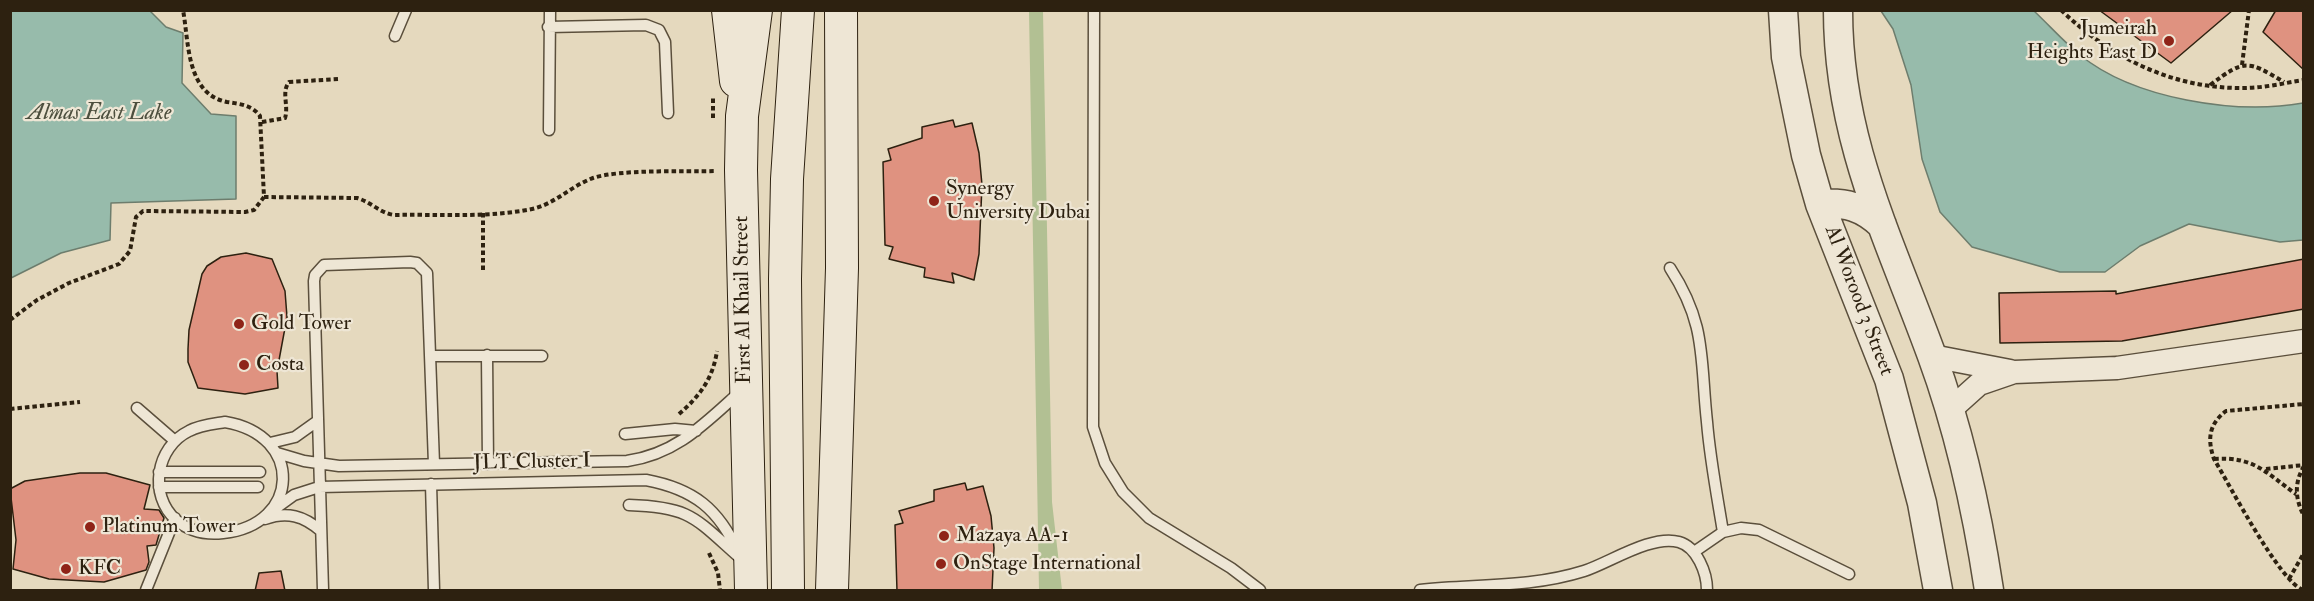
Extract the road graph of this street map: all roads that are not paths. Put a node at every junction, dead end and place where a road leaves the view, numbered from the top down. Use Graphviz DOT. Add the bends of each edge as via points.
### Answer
graph roads {
  1 [pos="406,10"];
  2 [pos="728,10"];
  3 [pos="756,10"];
  4 [pos="798,10"];
  5 [pos="841,10"];
  6 [pos="1094,10"];
  7 [pos="1783,10"];
  8 [pos="1838,10"];
  9 [pos="548,17"];
  10 [pos="395,36"];
  11 [pos="668,113"];
  12 [pos="728,121"];
  13 [pos="549,130"];
  14 [pos="1820,204"];
  15 [pos="1882,225"];
  16 [pos="1670,268"];
  17 [pos="2304,341"];
  18 [pos="487,355"];
  19 [pos="430,356"];
  20 [pos="542,356"];
  21 [pos="1932,356"];
  22 [pos="2014,372"];
  23 [pos="746,386"];
  24 [pos="137,408"];
  25 [pos="1950,410"];
  26 [pos="316,422"];
  27 [pos="696,431"];
  28 [pos="625,434"];
  29 [pos="175,441"];
  30 [pos="274,448"];
  31 [pos="318,463"];
  32 [pos="434,464"];
  33 [pos="488,464"];
  34 [pos="159,472"];
  35 [pos="260,472"];
  36 [pos="431,484"];
  37 [pos="159,487"];
  38 [pos="258,487"];
  39 [pos="319,487"];
  40 [pos="629,505"];
  41 [pos="272,511"];
  42 [pos="175,519"];
  43 [pos="262,520"];
  44 [pos="321,531"];
  45 [pos="1723,531"];
  46 [pos="1694,552"];
  47 [pos="1850,574"];
  48 [pos="747,576"];
  49 [pos="147,591"];
  50 [pos="323,591"];
  51 [pos="434,591"];
  52 [pos="788,591"];
  53 [pos="832,591"];
  54 [pos="1260,591"];
  55 [pos="1420,591"];
  56 [pos="1707,591"];
  57 [pos="1938,591"];
  58 [pos="1989,591"];
  1 -- 10 [label="lane"];
  2 -- 12 [label="main road"];
  3 -- 12 [label="main road, First Al Khail Street"];
  4 -- 52 [label="main road, First Al Khail Street" via="785,279"];
  5 -- 53 [label="main road" via="842,268"];
  6 -- 54 [label="lane" via="1093,427 1105,463 1123,492 1149,518 1231,568"];
  7 -- 14 [label="street, Al Worood 3 Street" via="1786,57"];
  8 -- 15 [label="street" via="1838,43 1852,136"];
  9 -- 11 [label="lane" via="646,25 659,30 665,42"];
  9 -- 13 [label="lane"];
  12 -- 23 [label="main road, First Al Khail Street" via="720,171"];
  14 -- 15 [label="street" via="1839,202 1856,206"];
  14 -- 57 [label="street, Al Worood 3 Street" via="1889,380 1922,503"];
  15 -- 21 [label="street"];
  16 -- 45 [label="lane" via="1697,320"];
  17 -- 22 [label="street" via="2117,368"];
  18 -- 19 [label="lane"];
  18 -- 20 [label="lane"];
  18 -- 33 [label="lane"];
  19 -- 26 [label="lane" via="428,280 423,267 410,262 318,269 314,281"];
  19 -- 32 [label="lane"];
  21 -- 22 [label="street"];
  21 -- 25 [label="street"];
  22 -- 25 [label="street" via="1979,384"];
  23 -- 27 [label="lane, JLT Cluster I"];
  23 -- 48 [label="main road, First Al Khail Street"];
  24 -- 29 [label="lane"];
  25 -- 58 [label="street" via="1967,472"];
  26 -- 30 [label="lane"];
  26 -- 31 [label="lane"];
  27 -- 28 [label="lane"];
  27 -- 33 [label="lane, JLT Cluster I" via="668,450 644,459"];
  29 -- 30 [label="lane, JLT Cluster I" via="189,431 225,422 253,429"];
  29 -- 34 [label="lane"];
  30 -- 31 [label="lane, JLT Cluster I"];
  30 -- 41 [label="lane, JLT Cluster I" via="282,467 282,482"];
  31 -- 32 [label="lane, JLT Cluster I"];
  31 -- 39 [label="lane"];
  32 -- 33 [label="lane, JLT Cluster I"];
  34 -- 35 [label="lane"];
  34 -- 37 [label="lane"];
  36 -- 39 [label="lane, JLT Cluster I"];
  36 -- 48 [label="lane, JLT Cluster I" via="628,480 667,484 703,502 719,517"];
  36 -- 51 [label="lane"];
  37 -- 38 [label="lane"];
  37 -- 42 [label="lane"];
  39 -- 41 [label="lane, JLT Cluster I" via="294,495"];
  39 -- 44 [label="lane"];
  40 -- 48 [label="lane" via="665,506 690,515"];
  41 -- 43 [label="lane, JLT Cluster I"];
  42 -- 43 [label="lane, JLT Cluster I" via="199,533 215,534 243,530"];
  42 -- 49 [label="lane"];
  43 -- 44 [label="lane" via="294,516 312,522"];
  44 -- 50 [label="lane"];
  45 -- 46 [label="lane"];
  45 -- 47 [label="lane" via="1759,530"];
  46 -- 55 [label="lane" via="1680,542 1664,540 1584,571 1539,583"];
  46 -- 56 [label="lane" via="1702,566"];
}
